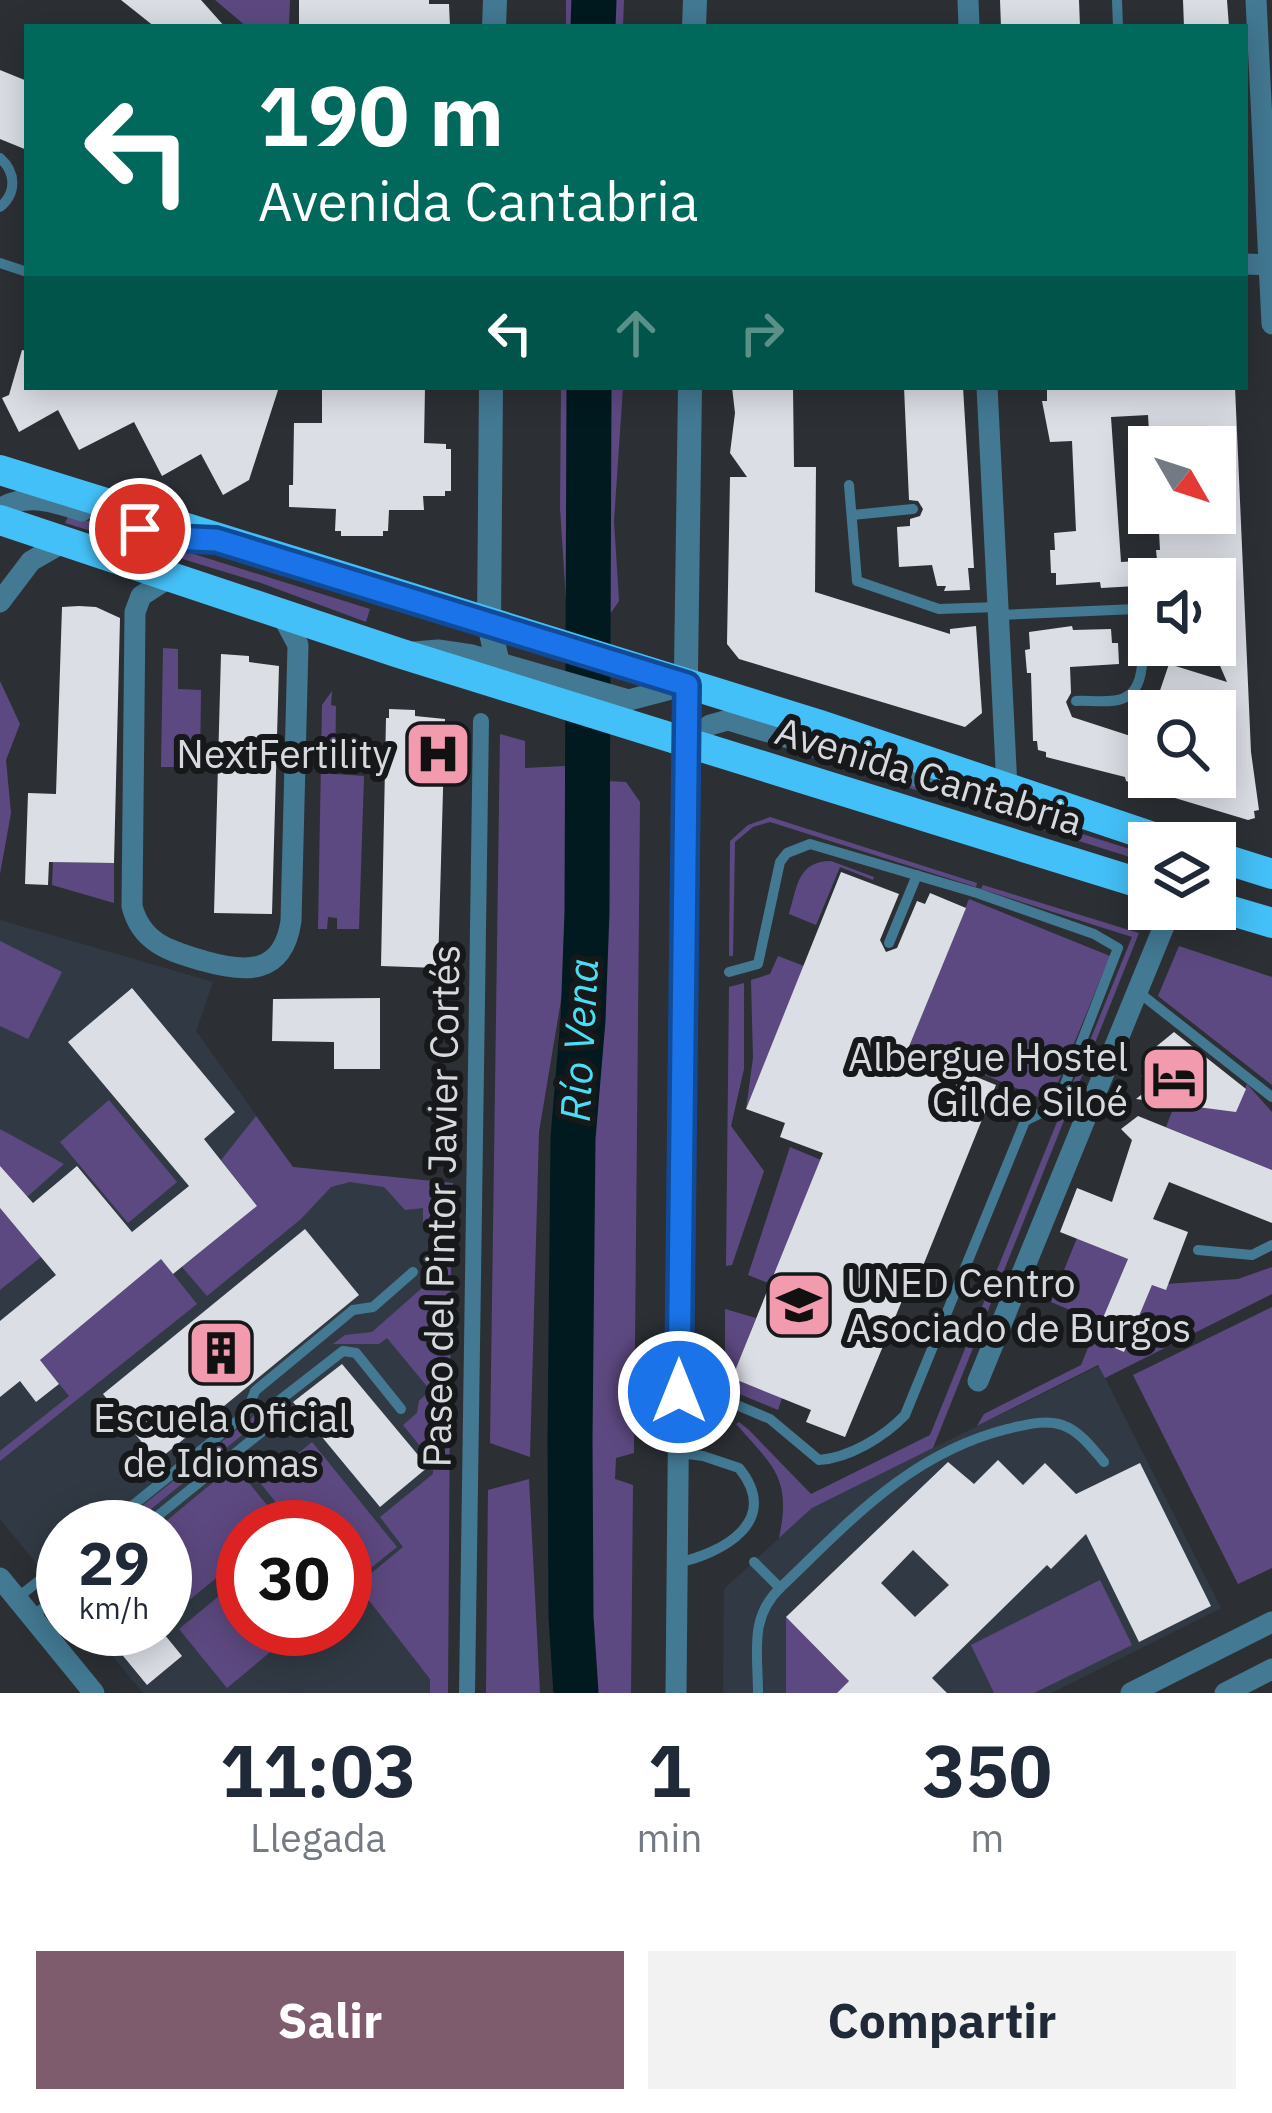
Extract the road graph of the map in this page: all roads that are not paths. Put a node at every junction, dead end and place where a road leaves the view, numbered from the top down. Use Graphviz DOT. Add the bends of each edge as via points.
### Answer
graph roads {
  1 [pos="1256,0"];
  2 [pos="0,158"];
  3 [pos="0,207"];
  4 [pos="1270,265"];
  5 [pos="1272,324"];
  6 [pos="491,390"];
  7 [pos="690,390"];
  8 [pos="987,390"];
  9 [pos="0,470"];
  10 [pos="849,485"];
  11 [pos="0,509"];
  12 [pos="913,509"];
  13 [pos="852,515"];
  14 [pos="0,520"];
  15 [pos="216,540"];
  16 [pos="64,542"];
  17 [pos="170,577"];
  18 [pos="0,602"];
  19 [pos="998,611"];
  20 [pos="282,614"];
  21 [pos="489,623"];
  22 [pos="399,653"];
  23 [pos="498,664"];
  24 [pos="687,685"];
  25 [pos="524,693"];
  26 [pos="567,695"];
  27 [pos="1076,701"];
  28 [pos="610,708"];
  29 [pos="482,721"];
  30 [pos="685,741"];
  31 [pos="999,786"];
  32 [pos="1128,829"];
  33 [pos="917,875"];
  34 [pos="1128,879"];
  35 [pos="1236,912"];
  36 [pos="1272,923"];
  37 [pos="1162,930"];
  38 [pos="890,943"];
  39 [pos="729,972"];
  40 [pos="1137,991"];
  41 [pos="1272,1096"];
  42 [pos="1272,1245"];
  43 [pos="1198,1250"];
  44 [pos="412,1272"];
  45 [pos="979,1382"];
  46 [pos="725,1400"];
  47 [pos="401,1408"];
  48 [pos="678,1453"];
  49 [pos="1104,1462"];
  50 [pos="139,1500"];
  51 [pos="177,1500"];
  52 [pos="754,1562"];
  53 [pos="677,1563"];
  54 [pos="0,1578"];
  55 [pos="36,1580"];
  56 [pos="780,1588"];
  57 [pos="9,1599"];
  58 [pos="36,1614"];
  59 [pos="32,1617"];
  60 [pos="1272,1622"];
  61 [pos="1272,1669"];
  62 [pos="76,1693"];
  63 [pos="94,1693"];
  64 [pos="467,1693"];
  65 [pos="676,1693"];
  66 [pos="758,1693"];
  67 [pos="1131,1693"];
  68 [pos="1225,1693"];
  1 -- 4 [label="street"];
  2 -- 3 [label="lane" via="13,187"];
  4 -- 5 [label="street"];
  6 -- 21 [label="street"];
  7 -- 24 [label="street"];
  8 -- 19 [label="street"];
  9 -- 15 [label="main road, Avenida Cantabria"];
  10 -- 13 [label="lane"];
  11 -- 15 [label="street, Avenida Cantabria" via="34,500 171,538"];
  12 -- 13 [label="lane"];
  13 -- 19 [label="lane" via="857,581 939,609"];
  14 -- 16 [label="main road, Avenida Cantabria"];
  15 -- 21 [label="main road, Avenida Cantabria"];
  16 -- 17 [label="main road, Avenida Cantabria"];
  16 -- 18 [label="street" via="31,561"];
  17 -- 20 [label="main road, Avenida Cantabria"];
  17 -- 20 [label="street" via="141,596 135,612 132,906 144,934 161,947 237,970 273,959 291,921 298,645"];
  19 -- 27 [label="lane" via="1136,609 1142,674 1130,693"];
  19 -- 31 [label="street"];
  20 -- 22 [label="main road, Avenida Cantabria"];
  21 -- 23 [label="street"];
  21 -- 24 [label="main road, Avenida Cantabria"];
  22 -- 23 [label="street, Avenida Cantabria" via="438,650"];
  22 -- 25 [label="main road, Avenida Cantabria"];
  23 -- 25 [label="street"];
  23 -- 26 [label="street, Avenida Cantabria"];
  24 -- 28 [label="street, Avenida Cantabria"];
  24 -- 30 [label="street"];
  24 -- 31 [label="main road, Avenida Cantabria"];
  25 -- 26 [label="main road, Avenida Cantabria"];
  26 -- 28 [label="main road, Avenida Cantabria"];
  28 -- 30 [label="main road, Avenida Cantabria"];
  29 -- 64 [label="street, Paseo del Pintor Javier Cortés"];
  30 -- 31 [label="street, Avenida Cantabria" via="728,720 953,788"];
  30 -- 34 [label="main road, Avenida Cantabria"];
  30 -- 48 [label="street"];
  31 -- 32 [label="main road, Avenida Cantabria"];
  33 -- 38 [label="lane"];
  33 -- 39 [label="lane" via="825,845 798,847 776,872 758,964"];
  33 -- 46 [label="lane" via="1094,934 1118,955 1057,1105 1025,1121 905,1415 844,1455 819,1460 770,1419"];
  35 -- 36 [label="main road"];
  37 -- 40 [label="street"];
  40 -- 41 [label="lane"];
  40 -- 45 [label="street"];
  42 -- 43 [label="lane" via="1252,1256"];
  44 -- 50 [label="lane" via="255,1391 246,1414"];
  47 -- 51 [label="lane" via="356,1353 343,1351"];
  48 -- 53 [label="street"];
  48 -- 53 [label="lane" via="739,1468 754,1499 734,1541"];
  49 -- 56 [label="lane" via="1060,1424 1034,1423 945,1451 882,1490"];
  52 -- 56 [label="lane"];
  53 -- 65 [label="street"];
  54 -- 57 [label="street"];
  55 -- 57 [label="lane"];
  56 -- 66 [label="lane" via="758,1620"];
  57 -- 59 [label="street"];
  57 -- 62 [label="street"];
  58 -- 59 [label="lane"];
  59 -- 63 [label="street"];
  60 -- 67 [label="street"];
  61 -- 68 [label="street"];
}
